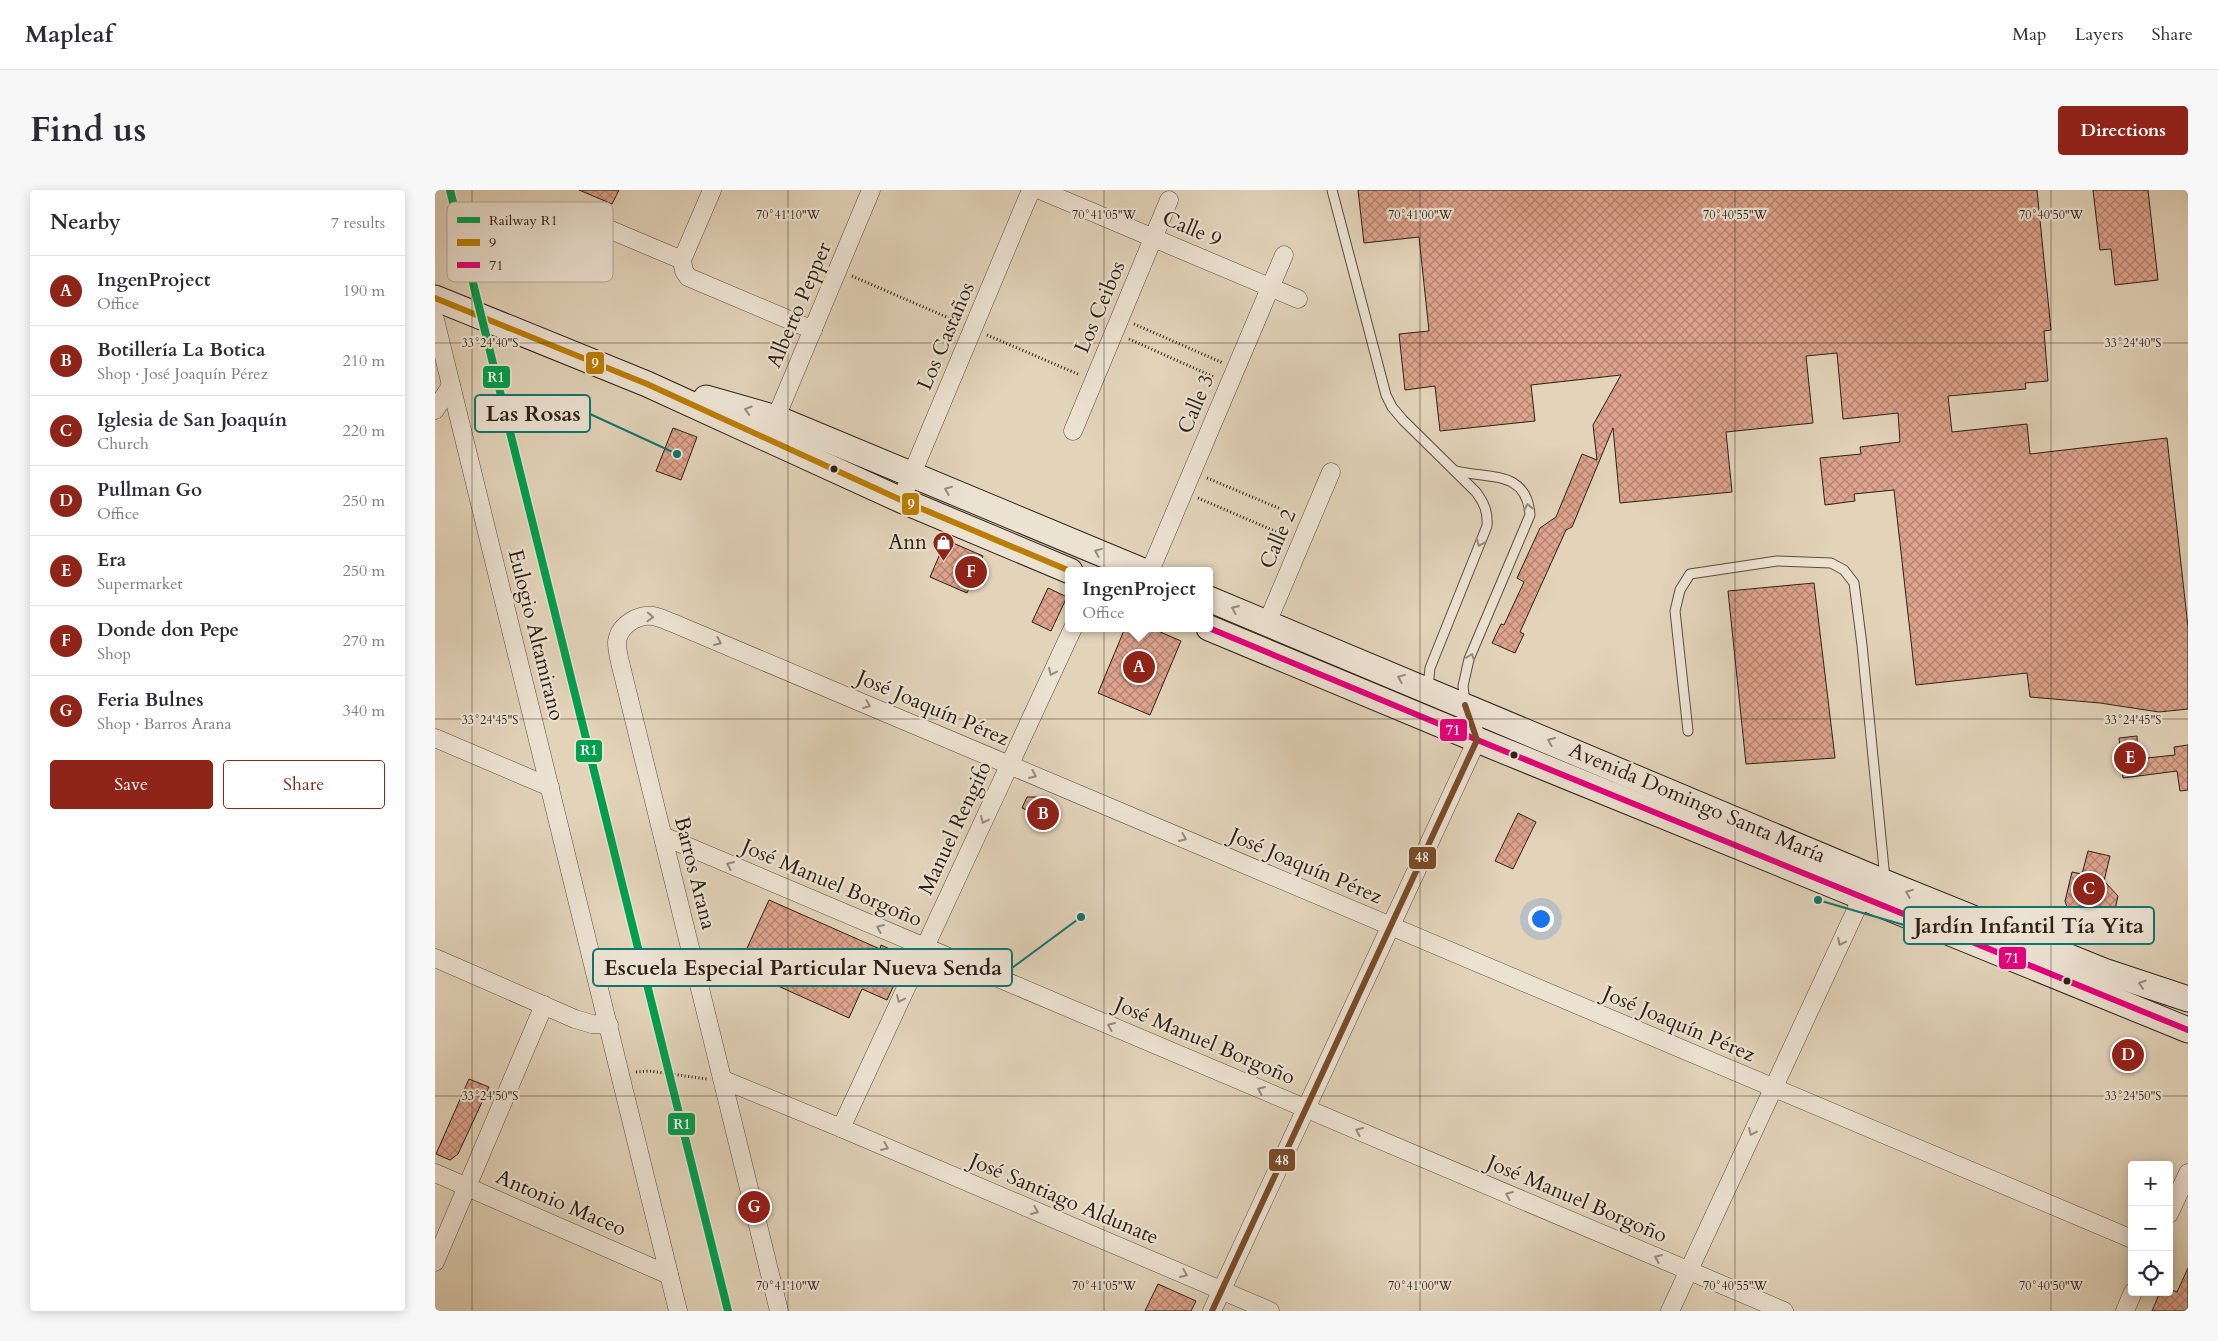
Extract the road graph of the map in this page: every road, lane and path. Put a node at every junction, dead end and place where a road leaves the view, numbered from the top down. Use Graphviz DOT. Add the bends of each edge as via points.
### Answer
graph roads {
  1 [pos="712,190"];
  2 [pos="871,190"];
  3 [pos="1031,190"];
  4 [pos="1040,190"];
  5 [pos="1332,190"];
  6 [pos="1169,200"];
  7 [pos="613,231"];
  8 [pos="1154,238"];
  9 [pos="1284,255"];
  10 [pos="682,260"];
  11 [pos="1270,287"];
  12 [pos="435,298"];
  13 [pos="1299,299"];
  14 [pos="435,320"];
  15 [pos="1117,325"];
  16 [pos="813,330"];
  17 [pos="1233,376"];
  18 [pos="451,386"];
  19 [pos="435,410"];
  20 [pos="772,428"];
  21 [pos="1073,431"];
  22 [pos="1457,471"];
  23 [pos="1192,472"];
  24 [pos="1331,472"];
  25 [pos="911,475"];
  26 [pos="1184,492"];
  27 [pos="901,500"];
  28 [pos="1310,521"];
  29 [pos="1301,542"];
  30 [pos="1133,567"];
  31 [pos="1153,567"];
  32 [pos="1065,569"];
  33 [pos="1213,601"];
  34 [pos="628,623"];
  35 [pos="1267,623"];
  36 [pos="1213,629"];
  37 [pos="1071,632"];
  38 [pos="1465,705"];
  39 [pos="1431,706"];
  40 [pos="1688,731"];
  41 [pos="435,738"];
  42 [pos="1477,740"];
  43 [pos="1009,765"];
  44 [pos="550,787"];
  45 [pos="663,836"];
  46 [pos="1886,883"];
  47 [pos="1862,897"];
  48 [pos="1391,926"];
  49 [pos="925,947"];
  50 [pos="435,958"];
  51 [pos="2188,999"];
  52 [pos="544,1005"];
  53 [pos="609,1025"];
  54 [pos="2188,1030"];
  55 [pos="621,1073"];
  56 [pos="724,1080"];
  57 [pos="1772,1088"];
  58 [pos="1306,1109"];
  59 [pos="841,1128"];
  60 [pos="435,1173"];
  61 [pos="2188,1173"];
  62 [pos="467,1187"];
  63 [pos="2173,1206"];
  64 [pos="2128,1237"];
  65 [pos="435,1262"];
  66 [pos="1688,1271"];
  67 [pos="669,1274"];
  68 [pos="1221,1290"];
  69 [pos="2131,1296"];
  70 [pos="678,1311"];
  71 [pos="779,1311"];
  72 [pos="1212,1311"];
  73 [pos="1270,1311"];
  74 [pos="1670,1311"];
  75 [pos="1784,1311"];
  76 [pos="2125,1311"];
  1 -- 10 [label="street"];
  2 -- 16 [label="street, Alberto Pepper"];
  3 -- 25 [label="street, Los Castaños"];
  4 -- 8 [label="street, Calle 9"];
  5 -- 22 [label="lane" via="1386,395 1403,420"];
  6 -- 8 [label="street, Los Ceibos"];
  7 -- 10 [label="street"];
  8 -- 11 [label="street, Calle 9"];
  8 -- 15 [label="street, Los Ceibos"];
  9 -- 11 [label="street, Calle 3"];
  10 -- 16 [label="street" via="684,271 693,281"];
  11 -- 13 [label="street, Calle 9"];
  11 -- 17 [label="street, Calle 3"];
  12 -- 20 [label="main road" via="647,384"];
  14 -- 18 [label="street, Eulogio Altamirano"];
  15 -- 17 [label="path"];
  15 -- 17 [label="path"];
  15 -- 21 [label="street, Los Ceibos"];
  16 -- 20 [label="street, Alberto Pepper"];
  17 -- 23 [label="street, Calle 3"];
  18 -- 19 [label="street"];
  18 -- 44 [label="street, Eulogio Altamirano"];
  20 -- 25 [label="main road"];
  20 -- 27 [label="main road"];
  38 -- 22 [label="lane, one-way" via="1463,686 1469,659 1530,515 1529,503 1509,480"];
  22 -- 39 [label="lane, one-way" via="1485,504 1487,526 1430,668"];
  23 -- 26 [label="street, Calle 3"];
  23 -- 28 [label="path"];
  24 -- 28 [label="street, Calle 2"];
  25 -- 27 [label="street, Los Castaños"];
  30 -- 25 [label="main road, one-way"];
  26 -- 29 [label="path"];
  26 -- 31 [label="street, Calle 3"];
  27 -- 32 [label="main road"];
  28 -- 29 [label="street, Calle 2"];
  29 -- 35 [label="street, Calle 2"];
  35 -- 33 [label="main road, Avenida Domingo Santa María, one-way"];
  34 -- 43 [label="street, José Joaquín Pérez, one-way" via="645,616 655,616"];
  34 -- 45 [label="street, Barros Arana" via="617,641 619,658"];
  39 -- 35 [label="main road, Avenida Domingo Santa María, one-way"];
  36 -- 39 [label="main road, Avenida Domingo Santa María"];
  37 -- 43 [label="street, Manuel Rengifo, one-way"];
  38 -- 39 [label="main road, Avenida Domingo Santa María"];
  38 -- 42 [label="street"];
  46 -- 38 [label="main road, Avenida Domingo Santa María, one-way"];
  39 -- 42 [label="main road, Avenida Domingo Santa María"];
  40 -- 46 [label="lane" via="1675,611 1680,590 1690,574 1777,561 1831,563 1844,570 1854,584"];
  41 -- 44 [label="street"];
  42 -- 47 [label="main road, Avenida Domingo Santa María"];
  42 -- 48 [label="street"];
  43 -- 48 [label="street, José Joaquín Pérez, one-way"];
  43 -- 49 [label="street, Manuel Rengifo, one-way"];
  44 -- 53 [label="street, Eulogio Altamirano"];
  49 -- 45 [label="street, José Manuel Borgoño, one-way"];
  45 -- 56 [label="street, Barros Arana"];
  46 -- 47 [label="main road"];
  51 -- 46 [label="main road, Avenida Domingo Santa María, one-way" via="2104,971"];
  47 -- 54 [label="main road, Avenida Domingo Santa María"];
  47 -- 57 [label="street, one-way"];
  48 -- 57 [label="street, José Joaquín Pérez"];
  48 -- 58 [label="street"];
  58 -- 49 [label="street, José Manuel Borgoño, one-way"];
  49 -- 59 [label="street, Manuel Rengifo, one-way"];
  50 -- 52 [label="street"];
  52 -- 53 [label="street" via="583,1022"];
  52 -- 62 [label="street"];
  53 -- 55 [label="street, Eulogio Altamirano"];
  55 -- 56 [label="path" via="649,1071"];
  55 -- 67 [label="street, Eulogio Altamirano"];
  56 -- 59 [label="street, José Santiago Aldunate"];
  56 -- 71 [label="street, Barros Arana"];
  57 -- 64 [label="street, José Joaquín Pérez"];
  57 -- 66 [label="street, one-way"];
  66 -- 58 [label="street, José Manuel Borgoño, one-way"];
  58 -- 68 [label="street"];
  59 -- 68 [label="street, José Santiago Aldunate, one-way"];
  60 -- 62 [label="street, Antonio Maceo"];
  61 -- 63 [label="street"];
  62 -- 65 [label="street"];
  62 -- 67 [label="street, Antonio Maceo"];
  66 -- 74 [label="street"];
  66 -- 75 [label="street, José Manuel Borgoño"];
  67 -- 70 [label="street, Eulogio Altamirano"];
  68 -- 72 [label="street"];
  68 -- 73 [label="street, José Santiago Aldunate"];
  69 -- 76 [label="street"];
}
